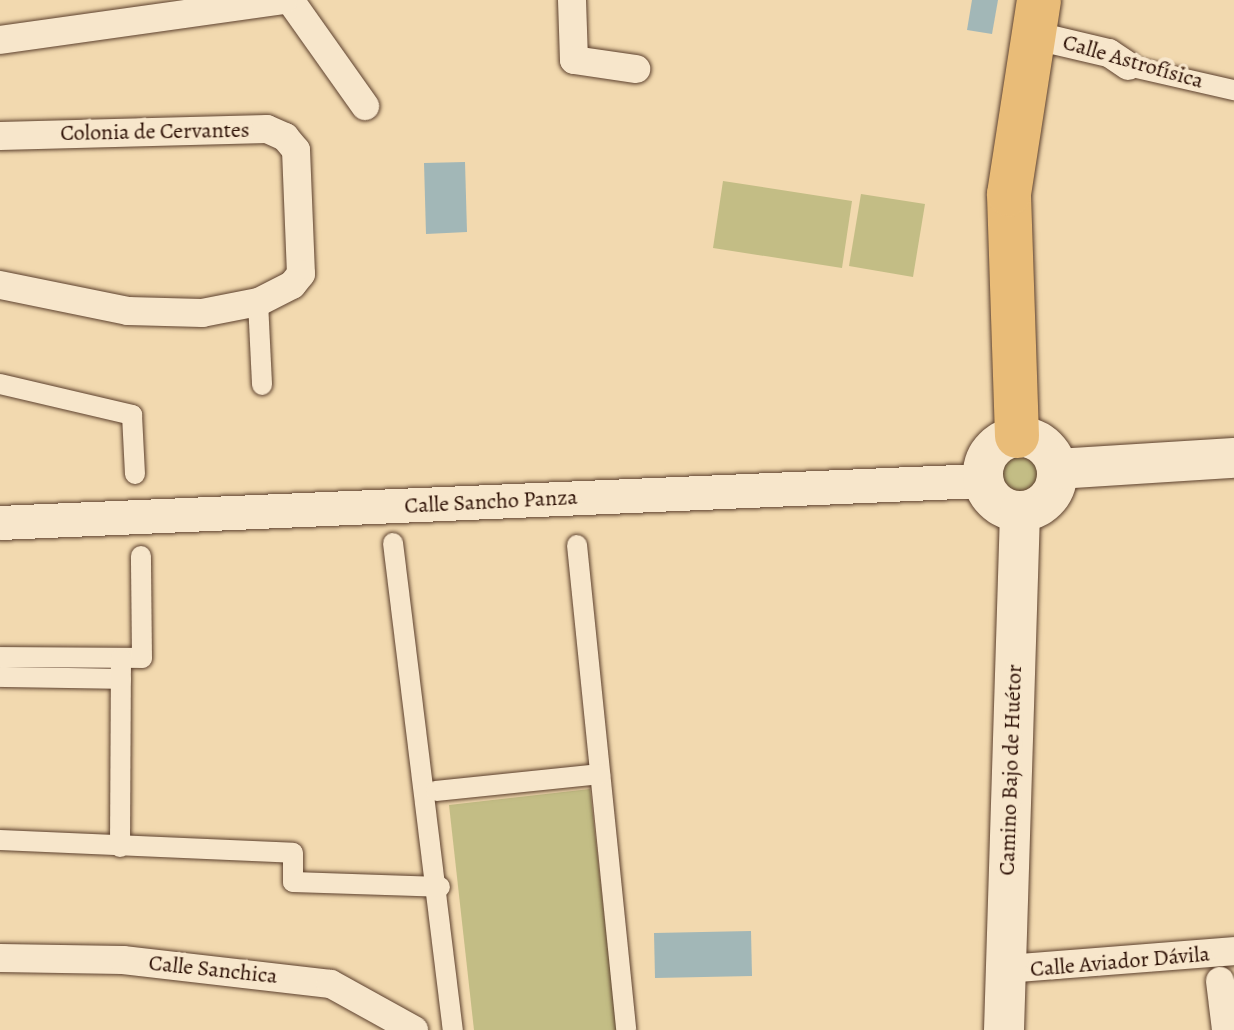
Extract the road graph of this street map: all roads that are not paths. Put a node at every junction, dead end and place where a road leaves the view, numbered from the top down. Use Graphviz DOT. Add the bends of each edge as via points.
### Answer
graph roads {
  1 [pos="283,0"];
  2 [pos="290,0"];
  3 [pos="572,0"];
  4 [pos="1036,17"];
  5 [pos="0,40"];
  6 [pos="1128,66"];
  7 [pos="636,69"];
  8 [pos="1234,90"];
  9 [pos="365,106"];
  10 [pos="0,136"];
  11 [pos="0,285"];
  12 [pos="258,302"];
  13 [pos="0,384"];
  14 [pos="262,385"];
  15 [pos="1017,436"];
  16 [pos="1234,458"];
  17 [pos="1057,469"];
  18 [pos="135,474"];
  19 [pos="983,481"];
  20 [pos="1020,511"];
  21 [pos="0,523"];
  22 [pos="393,543"];
  23 [pos="577,545"];
  24 [pos="141,556"];
  25 [pos="0,657"];
  26 [pos="121,669"];
  27 [pos="0,677"];
  28 [pos="600,774"];
  29 [pos="436,791"];
  30 [pos="0,840"];
  31 [pos="120,847"];
  32 [pos="440,887"];
  33 [pos="1234,951"];
  34 [pos="0,958"];
  35 [pos="1006,969"];
  36 [pos="1220,981"];
  37 [pos="414,1030"];
  38 [pos="453,1030"];
  39 [pos="626,1030"];
  40 [pos="1004,1030"];
  41 [pos="1226,1030"];
  1 -- 5 [label="street"];
  2 -- 9 [label="street"];
  3 -- 7 [label="street" via="574,60"];
  4 -- 6 [label="street, Calle Astrofísica"];
  4 -- 15 [label="main road" via="1009,194"];
  6 -- 8 [label="street, Calle Astrofísica"];
  10 -- 12 [label="street, Colonia de Cervantes" via="267,129 285,137 296,150 301,274 292,285"];
  11 -- 12 [label="street, Colonia de Cervantes" via="149,313"];
  12 -- 14 [label="street"];
  13 -- 18 [label="street" via="132,415"];
  15 -- 17 [label="main road" via="1044,445"];
  15 -- 19 [label="main road" via="989,452"];
  16 -- 17 [label="main road"];
  17 -- 20 [label="main road" via="1047,499"];
  19 -- 20 [label="main road" via="997,504"];
  19 -- 21 [label="street, Calle Sancho Panza"];
  20 -- 35 [label="main road, Camino Bajo de Huétor"];
  22 -- 32 [label="street"];
  23 -- 28 [label="street"];
  24 -- 26 [label="street" via="142,658"];
  25 -- 26 [label="street"];
  26 -- 27 [label="street"];
  26 -- 31 [label="street"];
  28 -- 29 [label="street"];
  28 -- 39 [label="street"];
  30 -- 31 [label="street"];
  31 -- 32 [label="street" via="293,853 293,882"];
  32 -- 38 [label="street"];
  33 -- 35 [label="street, Calle Aviador Dávila"];
  34 -- 37 [label="street, Calle Sanchica" via="123,960 331,984"];
  35 -- 40 [label="main road, Camino Bajo de Huétor"];
  36 -- 41 [label="street"];
}
